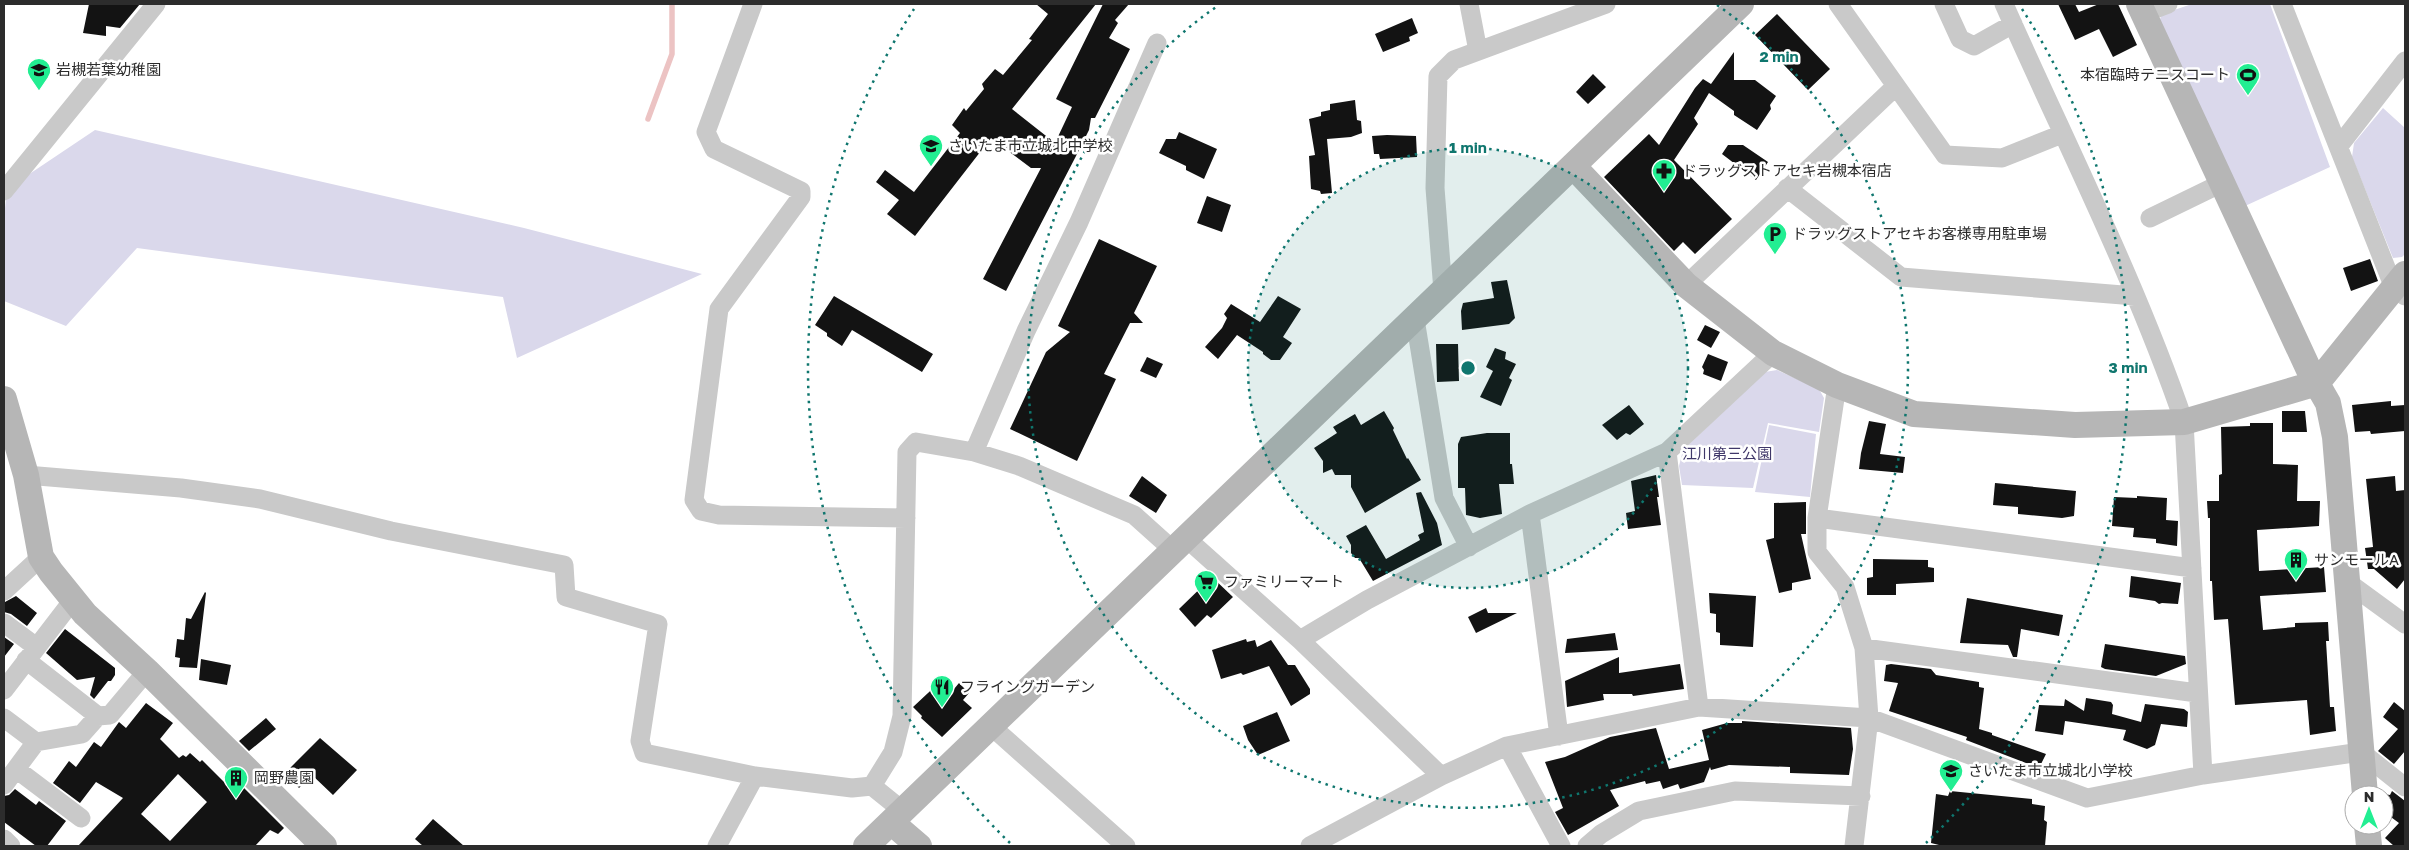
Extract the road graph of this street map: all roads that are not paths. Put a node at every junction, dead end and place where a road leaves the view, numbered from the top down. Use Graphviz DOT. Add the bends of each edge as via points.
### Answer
graph roads {
  1 [pos="156,4"];
  2 [pos="753,4"];
  3 [pos="1469,4"];
  4 [pos="1606,4"];
  5 [pos="1741,4"];
  6 [pos="1838,4"];
  7 [pos="1944,4"];
  8 [pos="2004,4"];
  9 [pos="2168,4"];
  10 [pos="2282,4"];
  11 [pos="2141,8"];
  12 [pos="2013,24"];
  13 [pos="1157,43"];
  14 [pos="1478,51"];
  15 [pos="2405,61"];
  16 [pos="1896,86"];
  17 [pos="2062,134"];
  18 [pos="2339,146"];
  19 [pos="1573,166"];
  20 [pos="2222,183"];
  21 [pos="1788,188"];
  22 [pos="4,191"];
  23 [pos="2150,218"];
  24 [pos="1686,285"];
  25 [pos="2402,286"];
  26 [pos="1443,291"];
  27 [pos="2136,296"];
  28 [pos="1415,319"];
  29 [pos="1773,353"];
  30 [pos="2317,383"];
  31 [pos="1837,385"];
  32 [pos="4,399"];
  33 [pos="2184,422"];
  34 [pos="974,452"];
  35 [pos="1668,452"];
  36 [pos="26,476"];
  37 [pos="1530,514"];
  38 [pos="906,518"];
  39 [pos="1817,518"];
  40 [pos="1179,544"];
  41 [pos="1469,547"];
  42 [pos="41,558"];
  43 [pos="2192,568"];
  44 [pos="2346,581"];
  45 [pos="4,591"];
  46 [pos="73,600"];
  47 [pos="4,623"];
  48 [pos="2405,624"];
  49 [pos="1300,640"];
  50 [pos="1864,648"];
  51 [pos="30,653"];
  52 [pos="147,671"];
  53 [pos="4,690"];
  54 [pos="2197,693"];
  55 [pos="1700,707"];
  56 [pos="98,716"];
  57 [pos="4,718"];
  58 [pos="1869,718"];
  59 [pos="991,726"];
  60 [pos="1559,736"];
  61 [pos="36,742"];
  62 [pos="1507,746"];
  63 [pos="2361,752"];
  64 [pos="16,769"];
  65 [pos="2203,775"];
  66 [pos="755,776"];
  67 [pos="1441,776"];
  68 [pos="4,784"];
  69 [pos="2364,785"];
  70 [pos="872,786"];
  71 [pos="2405,787"];
  72 [pos="1861,796"];
  73 [pos="897,816"];
  74 [pos="81,818"];
  75 [pos="4,839"];
  76 [pos="11,846"];
  77 [pos="324,846"];
  78 [pos="717,846"];
  79 [pos="866,846"];
  80 [pos="919,846"];
  81 [pos="1126,846"];
  82 [pos="1310,846"];
  83 [pos="1561,846"];
  84 [pos="1587,846"];
  85 [pos="1854,846"];
  1 -- 22 [label="street"];
  2 -- 38 [label="street" via="706,132 714,149 801,191 801,197 719,309 694,500 701,511 719,515"];
  3 -- 14 [label="street"];
  4 -- 14 [label="street"];
  5 -- 19 [label="street"];
  6 -- 16 [label="street"];
  7 -- 12 [label="street" via="1960,39 1974,46"];
  8 -- 12 [label="street"];
  9 -- 11 [label="street"];
  10 -- 18 [label="street"];
  11 -- 20 [label="street"];
  12 -- 17 [label="street"];
  13 -- 34 [label="street"];
  14 -- 26 [label="street" via="1454,60 1438,76 1435,188"];
  15 -- 18 [label="street"];
  16 -- 17 [label="street" via="1945,155 2002,158"];
  16 -- 21 [label="street"];
  17 -- 27 [label="street"];
  18 -- 25 [label="street"];
  19 -- 24 [label="street"];
  19 -- 26 [label="street"];
  20 -- 23 [label="street"];
  20 -- 30 [label="street"];
  21 -- 24 [label="street"];
  21 -- 27 [label="street" via="1901,277"];
  24 -- 29 [label="street"];
  25 -- 30 [label="street"];
  26 -- 28 [label="street"];
  27 -- 33 [label="street"];
  28 -- 40 [label="street"];
  28 -- 41 [label="street" via="1444,498"];
  29 -- 31 [label="street"];
  29 -- 35 [label="street"];
  30 -- 33 [label="street"];
  30 -- 44 [label="street" via="2328,403 2335,437"];
  31 -- 33 [label="street" via="1914,414 2075,426"];
  31 -- 39 [label="street"];
  32 -- 36 [label="street"];
  33 -- 43 [label="street"];
  34 -- 38 [label="street" via="916,442 907,452"];
  34 -- 40 [label="street" via="1018,466 1134,515"];
  35 -- 37 [label="street"];
  35 -- 55 [label="street"];
  36 -- 42 [label="street"];
  36 -- 66 [label="street" via="182,488 260,499 391,531 564,565 566,597 658,624 640,741 644,753"];
  37 -- 41 [label="street"];
  37 -- 60 [label="street"];
  38 -- 70 [label="street" via="902,716 893,752"];
  39 -- 43 [label="street"];
  39 -- 50 [label="street" via="1817,552 1845,587"];
  40 -- 49 [label="street"];
  40 -- 59 [label="street"];
  41 -- 49 [label="street" via="1367,600"];
  42 -- 45 [label="street"];
  42 -- 46 [label="street"];
  43 -- 54 [label="street"];
  44 -- 48 [label="street"];
  44 -- 63 [label="street"];
  46 -- 51 [label="street"];
  46 -- 52 [label="street"];
  47 -- 51 [label="street"];
  49 -- 67 [label="street"];
  50 -- 54 [label="street"];
  50 -- 58 [label="street"];
  51 -- 53 [label="street"];
  51 -- 56 [label="street"];
  52 -- 56 [label="street" via="110,714"];
  52 -- 77 [label="street"];
  54 -- 65 [label="street"];
  55 -- 58 [label="street"];
  55 -- 60 [label="street"];
  56 -- 61 [label="street" via="82,734"];
  57 -- 61 [label="street"];
  58 -- 65 [label="street" via="2087,798"];
  58 -- 72 [label="street"];
  59 -- 73 [label="street"];
  59 -- 81 [label="street"];
  60 -- 62 [label="street"];
  61 -- 64 [label="street"];
  62 -- 67 [label="street"];
  62 -- 83 [label="street"];
  63 -- 65 [label="street"];
  63 -- 69 [label="street"];
  63 -- 71 [label="street"];
  64 -- 68 [label="street"];
  64 -- 74 [label="street"];
  66 -- 70 [label="street" via="852,788"];
  66 -- 78 [label="street"];
  67 -- 82 [label="street"];
  70 -- 73 [label="street"];
  72 -- 84 [label="street" via="1735,791 1640,811"];
  72 -- 85 [label="street"];
  73 -- 79 [label="street"];
  73 -- 80 [label="street"];
  75 -- 76 [label="street"];
}
